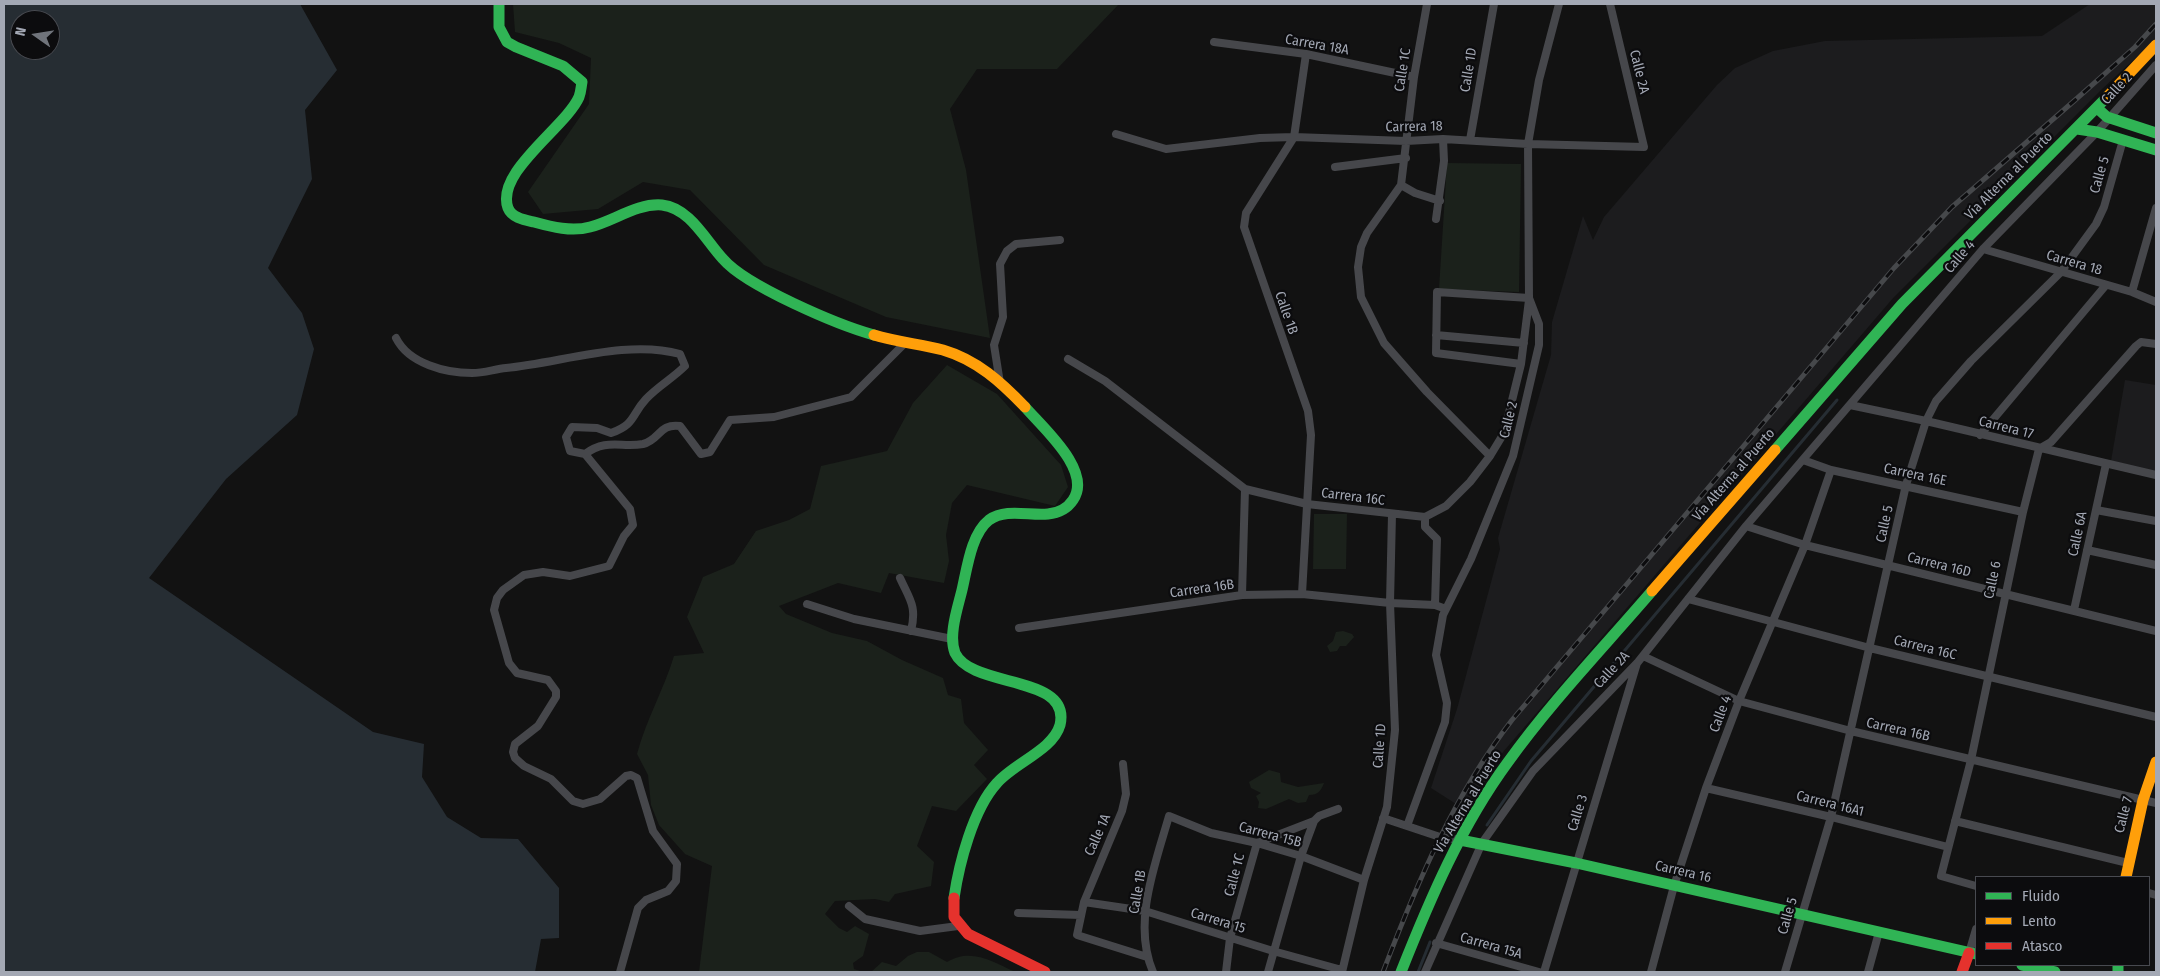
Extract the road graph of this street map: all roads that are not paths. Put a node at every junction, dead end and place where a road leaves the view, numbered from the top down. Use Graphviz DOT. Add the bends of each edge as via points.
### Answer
graph roads {
  1 [pos="499,4"];
  2 [pos="1427,4"];
  3 [pos="1494,4"];
  4 [pos="1559,4"];
  5 [pos="1610,4"];
  6 [pos="1214,42"];
  7 [pos="2156,45"];
  8 [pos="1306,54"];
  9 [pos="2156,65"];
  10 [pos="1414,77"];
  11 [pos="2097,108"];
  12 [pos="2107,118"];
  13 [pos="2077,128"];
  14 [pos="2097,132"];
  15 [pos="2156,133"];
  16 [pos="1116,134"];
  17 [pos="1294,137"];
  18 [pos="1443,139"];
  19 [pos="1470,140"];
  20 [pos="2123,140"];
  21 [pos="1406,141"];
  22 [pos="1528,144"];
  23 [pos="1644,147"];
  24 [pos="2156,150"];
  25 [pos="1406,158"];
  26 [pos="1335,167"];
  27 [pos="1401,185"];
  28 [pos="1440,201"];
  29 [pos="2156,208"];
  30 [pos="1436,220"];
  31 [pos="1060,240"];
  32 [pos="1983,249"];
  33 [pos="2061,272"];
  34 [pos="2106,285"];
  35 [pos="2132,292"];
  36 [pos="1529,298"];
  37 [pos="2156,302"];
  38 [pos="1436,335"];
  39 [pos="396,338"];
  40 [pos="905,343"];
  41 [pos="1524,343"];
  42 [pos="2156,344"];
  43 [pos="1068,359"];
  44 [pos="1521,364"];
  45 [pos="1000,383"];
  46 [pos="1850,405"];
  47 [pos="1926,420"];
  48 [pos="1980,435"];
  49 [pos="2039,449"];
  50 [pos="585,454"];
  51 [pos="1490,456"];
  52 [pos="1802,460"];
  53 [pos="2106,464"];
  54 [pos="1831,470"];
  55 [pos="2156,476"];
  56 [pos="1906,485"];
  57 [pos="1245,489"];
  58 [pos="1307,504"];
  59 [pos="2096,510"];
  60 [pos="2023,512"];
  61 [pos="1392,514"];
  62 [pos="1425,517"];
  63 [pos="2156,521"];
  64 [pos="1746,526"];
  65 [pos="1805,545"];
  66 [pos="2087,550"];
  67 [pos="2156,565"];
  68 [pos="1889,566"];
  69 [pos="900,578"];
  70 [pos="1302,594"];
  71 [pos="2005,594"];
  72 [pos="1242,595"];
  73 [pos="1688,599"];
  74 [pos="1390,603"];
  75 [pos="807,604"];
  76 [pos="1435,605"];
  77 [pos="1446,609"];
  78 [pos="2074,610"];
  79 [pos="1773,621"];
  80 [pos="1019,628"];
  81 [pos="2156,630"];
  82 [pos="910,631"];
  83 [pos="952,639"];
  84 [pos="1870,648"];
  85 [pos="1640,659"];
  86 [pos="1989,676"];
  87 [pos="1739,701"];
  88 [pos="2156,717"];
  89 [pos="1851,731"];
  90 [pos="1971,760"];
  91 [pos="2156,762"];
  92 [pos="1123,764"];
  93 [pos="1706,788"];
  94 [pos="2143,800"];
  95 [pos="2156,803"];
  96 [pos="1338,809"];
  97 [pos="1170,816"];
  98 [pos="1831,817"];
  99 [pos="1383,818"];
  100 [pos="1314,821"];
  101 [pos="1955,821"];
  102 [pos="1407,826"];
  103 [pos="1472,842"];
  104 [pos="1257,843"];
  105 [pos="1948,847"];
  106 [pos="1301,856"];
  107 [pos="2128,863"];
  108 [pos="1576,864"];
  109 [pos="2126,876"];
  110 [pos="1364,880"];
  111 [pos="1674,886"];
  112 [pos="1975,886"];
  113 [pos="1084,902"];
  114 [pos="849,906"];
  115 [pos="1146,911"];
  116 [pos="1018,914"];
  117 [pos="1081,915"];
  118 [pos="1802,915"];
  119 [pos="958,926"];
  120 [pos="1879,932"];
  121 [pos="1975,937"];
  122 [pos="1230,938"];
  123 [pos="1436,943"];
  124 [pos="1273,951"];
  125 [pos="1973,954"];
  126 [pos="1147,957"];
  127 [pos="2027,966"];
  128 [pos="1342,971"];
  129 [pos="620,972"];
  130 [pos="1045,972"];
  131 [pos="1153,972"];
  132 [pos="1226,972"];
  133 [pos="1268,972"];
  134 [pos="1401,972"];
  135 [pos="1425,972"];
  136 [pos="1539,972"];
  137 [pos="1544,972"];
  138 [pos="1651,972"];
  139 [pos="1785,972"];
  140 [pos="1868,972"];
  141 [pos="1962,972"];
  142 [pos="2055,972"];
  1 -- 40 [label="street" via="501,35 510,45 562,64 575,72 582,82 580,96 569,114 513,176 506,198 512,214 522,220 575,229 590,227 644,206 666,205 690,220 740,276 834,320"];
  2 -- 10 [label="street, Calle 1C"];
  3 -- 19 [label="street, Calle 1D"];
  4 -- 22 [label="street, Calle 2" via="1539,80"];
  5 -- 23 [label="street, Calle 2A"];
  6 -- 8 [label="street, Carrera 18A"];
  7 -- 11 [label="street, Vía Alterna al Puerto"];
  8 -- 10 [label="street, Carrera 18A"];
  8 -- 17 [label="street, Calle 1B"];
  9 -- 12 [label="street, Calle 2"];
  10 -- 21 [label="street, Calle 1C"];
  11 -- 12 [label="street"];
  11 -- 13 [label="street, Vía Alterna al Puerto"];
  12 -- 14 [label="street, Calle 2"];
  12 -- 15 [label="street"];
  13 -- 14 [label="street"];
  13 -- 103 [label="street, Vía Alterna al Puerto" via="1902,304 1568,689 1507,763"];
  14 -- 20 [label="street"];
  14 -- 32 [label="street, Calle 4"];
  16 -- 17 [label="street, Carrera 18" via="1166,149"];
  17 -- 21 [label="street, Carrera 18"];
  17 -- 58 [label="street, Calle 1B" via="1246,213 1244,227 1308,411 1311,435"];
  18 -- 19 [label="street, Carrera 18"];
  18 -- 21 [label="street, Carrera 18"];
  18 -- 28 [label="street"];
  19 -- 22 [label="street, Carrera 18"];
  20 -- 24 [label="street"];
  20 -- 33 [label="street, Calle 5" via="2104,207 2096,224"];
  21 -- 25 [label="street, Calle 1C"];
  22 -- 23 [label="street, Carrera 18"];
  22 -- 36 [label="street, Calle 2"];
  25 -- 26 [label="street"];
  25 -- 27 [label="street, Calle 1C"];
  27 -- 28 [label="street"];
  27 -- 51 [label="street" via="1367,233 1361,247 1358,267 1364,308 1384,343"];
  28 -- 30 [label="street"];
  29 -- 35 [label="street"];
  31 -- 45 [label="street" via="1016,244 1007,251 1000,264 1003,317 994,351"];
  32 -- 33 [label="street, Carrera 18"];
  32 -- 46 [label="street, Calle 4"];
  33 -- 34 [label="street, Carrera 18"];
  33 -- 47 [label="street, Calle 5" via="1971,361 1936,401"];
  34 -- 35 [label="street, Carrera 18"];
  34 -- 48 [label="street"];
  35 -- 37 [label="street, Carrera 18"];
  36 -- 38 [label="street" via="1436,292"];
  36 -- 41 [label="street"];
  36 -- 77 [label="street, Calle 2" via="1539,324 1539,345 1513,456 1472,559"];
  38 -- 41 [label="street"];
  38 -- 44 [label="street" via="1436,353"];
  39 -- 50 [label="street" via="400,346 417,360 447,371 474,373 520,368 600,352 665,350 680,354 684,366 646,398 627,425 611,432 572,426 566,437 570,451"];
  40 -- 45 [label="street" via="970,360"];
  40 -- 50 [label="street" via="851,397 774,417 730,420 706,454 701,454 694,447 680,426 670,424 651,441 594,447"];
  41 -- 44 [label="street"];
  42 -- 49 [label="street" via="2141,342 2136,346 2051,442"];
  43 -- 57 [label="street, Carrera 16C" via="1111,385"];
  44 -- 51 [label="street" via="1504,433"];
  45 -- 83 [label="street" via="1073,464 1079,475 1079,488 1072,504 1062,512 1041,516 1003,515 991,519 981,530 974,544"];
  46 -- 47 [label="street, Carrera 17"];
  46 -- 52 [label="street, Calle 2A"];
  47 -- 48 [label="street, Carrera 17"];
  47 -- 56 [label="street, Calle 5"];
  48 -- 49 [label="street, Carrera 17"];
  49 -- 53 [label="street, Carrera 17"];
  49 -- 60 [label="street, Calle 6"];
  50 -- 129 [label="street" via="630,509 633,526 608,566 570,576 543,572 524,575 504,590 494,610 509,663 517,673 548,680 556,691 556,697 538,726 515,744 515,758 551,779 573,801 583,804 600,799 626,776 637,778 653,831 677,864 676,881 668,891 646,900 638,908"];
  51 -- 62 [label="street" via="1446,506"];
  52 -- 54 [label="street, Carrera 16E"];
  52 -- 64 [label="street, Calle 2A"];
  53 -- 55 [label="street, Carrera 17"];
  53 -- 59 [label="street, Calle 6A"];
  54 -- 56 [label="street, Carrera 16E"];
  54 -- 65 [label="street, Calle 4"];
  56 -- 60 [label="street, Carrera 16E"];
  56 -- 68 [label="street, Calle 5"];
  57 -- 58 [label="street, Carrera 16C"];
  57 -- 72 [label="street"];
  58 -- 61 [label="street, Carrera 16C"];
  58 -- 70 [label="street, Calle 1B"];
  59 -- 63 [label="street"];
  59 -- 66 [label="street, Calle 6A"];
  60 -- 71 [label="street, Calle 6"];
  61 -- 62 [label="street, Carrera 16C"];
  61 -- 74 [label="street, Calle 1D"];
  62 -- 76 [label="street" via="1424,524 1437,539"];
  64 -- 65 [label="street, Carrera 16D"];
  64 -- 73 [label="street, Calle 2A"];
  65 -- 68 [label="street, Carrera 16D"];
  65 -- 79 [label="street, Calle 4"];
  66 -- 67 [label="street"];
  66 -- 78 [label="street, Calle 6A"];
  68 -- 71 [label="street, Carrera 16D"];
  68 -- 84 [label="street, Calle 5"];
  69 -- 82 [label="street" via="914,607"];
  70 -- 72 [label="street, Carrera 16B"];
  70 -- 74 [label="street, Carrera 16B"];
  71 -- 78 [label="street, Carrera 16D"];
  71 -- 86 [label="street, Calle 6"];
  72 -- 80 [label="street, Carrera 16B"];
  73 -- 79 [label="street, Carrera 16C"];
  73 -- 85 [label="street, Calle 2A"];
  74 -- 76 [label="street, Carrera 16B"];
  74 -- 99 [label="street, Calle 1D" via="1395,730"];
  75 -- 82 [label="street" via="854,619"];
  76 -- 77 [label="street, Carrera 16B"];
  77 -- 102 [label="street, Calle 2" via="1436,655 1447,703 1445,722"];
  78 -- 81 [label="street, Carrera 16D"];
  79 -- 84 [label="street, Carrera 16C"];
  79 -- 87 [label="street, Calle 4"];
  82 -- 83 [label="street"];
  83 -- 119 [label="street" via="956,655 964,665 1041,690 1055,701 1061,712 1061,724 1056,735 1010,769 990,790 966,848 952,898 952,914"];
  84 -- 86 [label="street, Carrera 16C"];
  84 -- 89 [label="street, Calle 5"];
  85 -- 87 [label="street, Carrera 16B"];
  85 -- 103 [label="street, Calle 2A" via="1533,771"];
  85 -- 108 [label="street, Calle 3"];
  86 -- 88 [label="street, Carrera 16C"];
  86 -- 90 [label="street, Calle 6"];
  87 -- 89 [label="street, Carrera 16B"];
  87 -- 93 [label="street, Calle 4"];
  89 -- 90 [label="street, Carrera 16B"];
  89 -- 98 [label="street, Calle 5"];
  90 -- 94 [label="street, Carrera 16B"];
  90 -- 101 [label="street, Calle 6"];
  91 -- 94 [label="street, Calle 7"];
  92 -- 113 [label="street, Calle 1A" via="1126,794 1122,811"];
  93 -- 98 [label="street, Carrera 16A1"];
  93 -- 111 [label="street, Calle 4"];
  94 -- 95 [label="street, Carrera 16B"];
  94 -- 107 [label="street, Calle 7"];
  96 -- 100 [label="street"];
  97 -- 104 [label="street, Carrera 15B" via="1211,833"];
  97 -- 115 [label="street, Calle 1B"];
  98 -- 105 [label="street, Carrera 16A1"];
  98 -- 118 [label="street, Calle 5"];
  99 -- 102 [label="street, Carrera 16"];
  99 -- 110 [label="street, Calle 1D"];
  100 -- 104 [label="street"];
  100 -- 106 [label="street"];
  101 -- 105 [label="street, Calle 6"];
  101 -- 107 [label="street"];
  102 -- 103 [label="street, Carrera 16" via="1440,837"];
  103 -- 108 [label="street, Carrera 16"];
  103 -- 123 [label="street, Calle 2A"];
  103 -- 134 [label="street, Vía Alterna al Puerto" via="1427,906"];
  104 -- 106 [label="street, Carrera 15B"];
  104 -- 122 [label="street, Calle 1C"];
  105 -- 112 [label="street, Calle 6" via="1941,876"];
  106 -- 110 [label="street, Carrera 15B"];
  106 -- 124 [label="street"];
  107 -- 109 [label="street, Calle 7"];
  108 -- 111 [label="street, Carrera 16"];
  108 -- 137 [label="street, Calle 3"];
  110 -- 128 [label="street, Calle 1D"];
  111 -- 118 [label="street, Carrera 16"];
  111 -- 138 [label="street, Calle 4"];
  113 -- 115 [label="street, Carrera 15"];
  113 -- 117 [label="street, Calle 1A"];
  114 -- 119 [label="street" via="865,919 920,931"];
  115 -- 122 [label="street, Carrera 15"];
  115 -- 126 [label="street, Calle 1B"];
  116 -- 117 [label="street"];
  117 -- 126 [label="street, Calle 1A" via="1077,935"];
  118 -- 120 [label="street, Carrera 16"];
  118 -- 139 [label="street, Calle 5"];
  119 -- 130 [label="street"];
  120 -- 125 [label="street, Carrera 16"];
  120 -- 140 [label="street"];
  121 -- 125 [label="street"];
  122 -- 124 [label="street, Carrera 15"];
  122 -- 132 [label="street, Calle 1C"];
  123 -- 135 [label="street, Calle 2A"];
  123 -- 136 [label="street, Carrera 15A"];
  124 -- 128 [label="street, Carrera 15"];
  124 -- 133 [label="street"];
  125 -- 141 [label="street"];
  126 -- 131 [label="street, Calle 1B"];
  127 -- 142 [label="street"];
}
